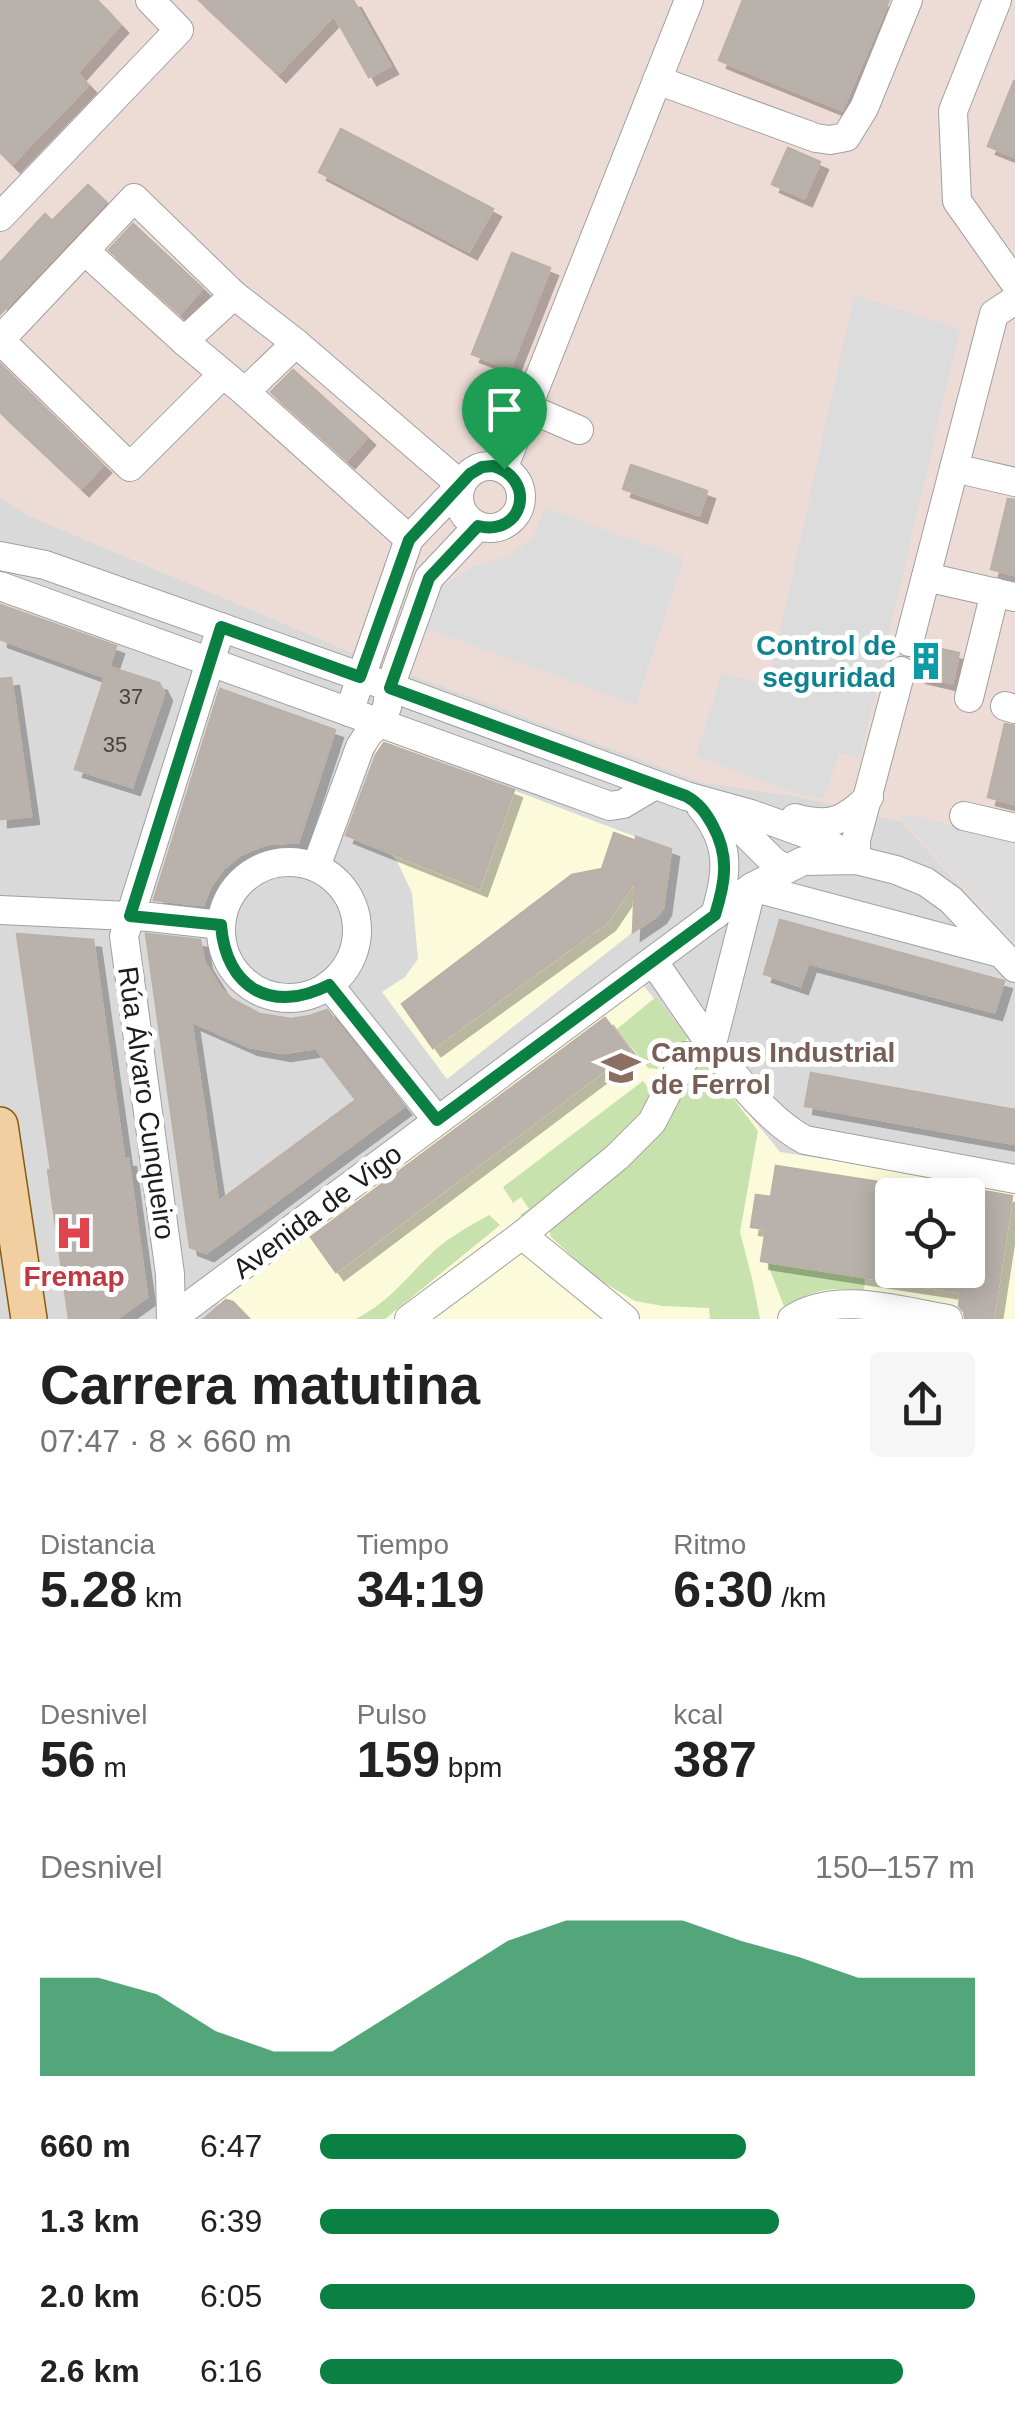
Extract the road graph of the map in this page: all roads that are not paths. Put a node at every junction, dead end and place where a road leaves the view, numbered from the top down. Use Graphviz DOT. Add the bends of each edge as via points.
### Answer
graph roads {
  1 [pos="150,0"];
  2 [pos="689,0"];
  3 [pos="908,0"];
  4 [pos="998,0"];
  5 [pos="657,80"];
  6 [pos="0,217"];
  7 [pos="84,251"];
  8 [pos="1015,283"];
  9 [pos="234,295"];
  10 [pos="1015,300"];
  11 [pos="184,341"];
  12 [pos="296,344"];
  13 [pos="222,375"];
  14 [pos="245,392"];
  15 [pos="528,408"];
  16 [pos="580,430"];
  17 [pos="954,468"];
  18 [pos="504,469"];
  19 [pos="1015,482"];
  20 [pos="461,485"];
  21 [pos="478,526"];
  22 [pos="409,540"];
  23 [pos="0,543"];
  24 [pos="0,556"];
  25 [pos="55,569"];
  26 [pos="926,577"];
  27 [pos="0,586"];
  28 [pos="1005,594"];
  29 [pos="55,606"];
  30 [pos="221,627"];
  31 [pos="909,642"];
  32 [pos="210,661"];
  33 [pos="901,671"];
  34 [pos="360,677"];
  35 [pos="390,688"];
  36 [pos="969,698"];
  37 [pos="349,712"];
  38 [pos="380,723"];
  39 [pos="655,785"];
  40 [pos="869,797"];
  41 [pos="691,799"];
  42 [pos="739,810"];
  43 [pos="964,816"];
  44 [pos="1015,828"];
  45 [pos="856,860"];
  46 [pos="316,867"];
  47 [pos="785,868"];
  48 [pos="752,887"];
  49 [pos="0,910"];
  50 [pos="715,915"];
  51 [pos="130,916"];
  52 [pos="221,925"];
  53 [pos="652,961"];
  54 [pos="1008,961"];
  55 [pos="329,985"];
  56 [pos="699,1050"];
  57 [pos="437,1120"];
  58 [pos="0,1125"];
  59 [pos="1015,1179"];
  60 [pos="522,1234"];
  61 [pos="215,1288"];
  62 [pos="29,1319"];
  63 [pos="171,1319"];
  64 [pos="202,1319"];
  65 [pos="410,1319"];
  66 [pos="625,1319"];
  67 [pos="792,1319"];
  68 [pos="948,1319"];
  1 -- 6 [label="street" via="180,30"];
  2 -- 5 [label="street"];
  3 -- 5 [label="street" via="846,137 816,138"];
  4 -- 8 [label="street" via="953,110 958,201"];
  5 -- 15 [label="street"];
  7 -- 9 [label="street" via="134,198"];
  7 -- 11 [label="street"];
  7 -- 13 [label="street" via="0,340 130,468"];
  9 -- 11 [label="street"];
  9 -- 12 [label="street"];
  10 -- 17 [label="street" via="994,314"];
  11 -- 13 [label="street"];
  12 -- 14 [label="street"];
  12 -- 20 [label="street"];
  13 -- 14 [label="street"];
  14 -- 22 [label="street"];
  15 -- 16 [label="street"];
  15 -- 18 [label="street"];
  17 -- 19 [label="street"];
  17 -- 26 [label="street"];
  18 -- 20 [label="street" via="482,467"];
  18 -- 21 [label="street" via="516,482 518,510 495,528"];
  20 -- 21 [label="street" via="463,513"];
  20 -- 22 [label="street"];
  21 -- 35 [label="street" via="429,578"];
  22 -- 34 [label="street"];
  23 -- 25 [label="street"];
  24 -- 25 [label="street"];
  25 -- 29 [label="street"];
  25 -- 30 [label="street"];
  26 -- 28 [label="street"];
  26 -- 31 [label="street"];
  27 -- 29 [label="street"];
  28 -- 36 [label="street"];
  29 -- 32 [label="street"];
  30 -- 32 [label="street, Rúa Álvaro Cunqueiro"];
  30 -- 34 [label="street"];
  32 -- 37 [label="street"];
  32 -- 51 [label="street, Rúa Álvaro Cunqueiro"];
  33 -- 40 [label="street"];
  34 -- 35 [label="street"];
  34 -- 37 [label="street"];
  35 -- 38 [label="street"];
  35 -- 39 [label="street"];
  37 -- 38 [label="street"];
  38 -- 39 [label="street" via="610,806"];
  38 -- 46 [label="street" via="360,747"];
  39 -- 41 [label="street"];
  40 -- 42 [label="street" via="831,822"];
  40 -- 45 [label="street"];
  41 -- 42 [label="street"];
  41 -- 47 [label="street"];
  41 -- 50 [label="street" via="714,827 725,856"];
  42 -- 45 [label="street" via="818,838"];
  42 -- 47 [label="street" via="777,838"];
  43 -- 44 [label="street"];
  45 -- 47 [label="street, Avenida de Vigo"];
  45 -- 54 [label="street" via="926,882"];
  46 -- 52 [label="street" via="295,862 254,872 231,895"];
  46 -- 55 [label="street" via="346,894 357,933 353,953"];
  47 -- 48 [label="street, Avenida de Vigo"];
  48 -- 50 [label="street, Avenida de Vigo"];
  48 -- 54 [label="street"];
  48 -- 56 [label="street"];
  49 -- 51 [label="street"];
  50 -- 53 [label="street, Avenida de Vigo"];
  51 -- 52 [label="street"];
  51 -- 63 [label="street, Rúa Álvaro Cunqueiro" via="124,936"];
  52 -- 55 [label="street" via="227,957 246,984 287,998"];
  53 -- 56 [label="street"];
  53 -- 57 [label="street, Avenida de Vigo"];
  55 -- 57 [label="street"];
  56 -- 59 [label="street" via="804,1140"];
  56 -- 60 [label="street" via="652,1122"];
  57 -- 61 [label="street, Avenida de Vigo"];
  58 -- 62 [label="main road"];
  60 -- 65 [label="street"];
  60 -- 66 [label="street"];
  61 -- 63 [label="street, Avenida de Vigo"];
  61 -- 64 [label="street"];
  67 -- 68 [label="street" via="809,1308 844,1302"];
}
